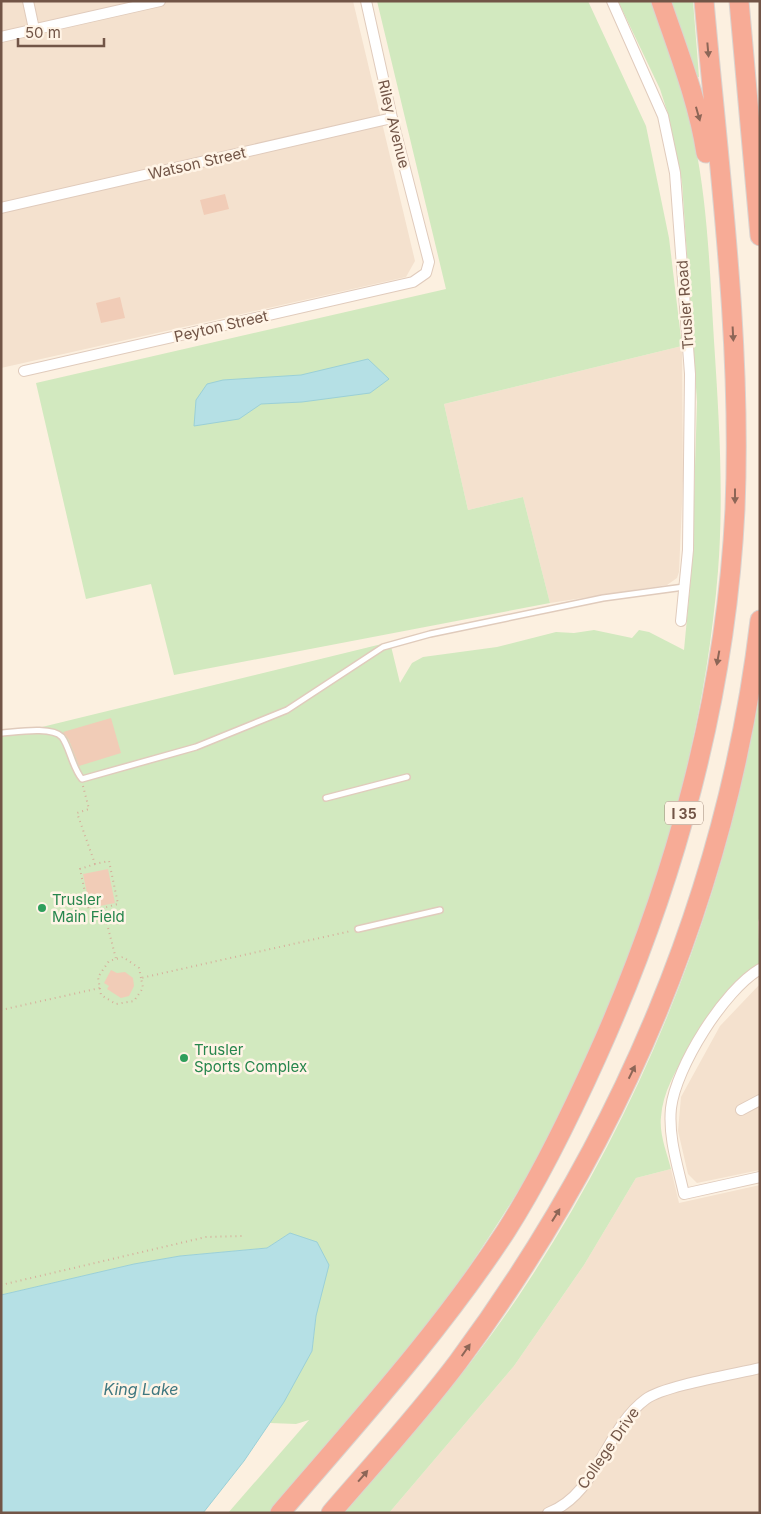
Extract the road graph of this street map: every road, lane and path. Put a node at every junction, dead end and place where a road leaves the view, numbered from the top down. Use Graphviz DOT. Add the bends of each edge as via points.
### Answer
graph roads {
  1 [pos="28,1"];
  2 [pos="160,1"];
  3 [pos="366,1"];
  4 [pos="612,1"];
  5 [pos="661,1"];
  6 [pos="704,1"];
  7 [pos="739,1"];
  8 [pos="34,29"];
  9 [pos="1,37"];
  10 [pos="392,118"];
  11 [pos="1,208"];
  12 [pos="760,236"];
  13 [pos="417,279"];
  14 [pos="731,300"];
  15 [pos="24,371"];
  16 [pos="684,587"];
  17 [pos="760,620"];
  18 [pos="681,621"];
  19 [pos="1,733"];
  20 [pos="407,777"];
  21 [pos="82,780"];
  22 [pos="326,798"];
  23 [pos="95,864"];
  24 [pos="103,908"];
  25 [pos="440,910"];
  26 [pos="358,929"];
  27 [pos="116,959"];
  28 [pos="760,969"];
  29 [pos="141,978"];
  30 [pos="100,988"];
  31 [pos="1,1010"];
  32 [pos="760,1100"];
  33 [pos="742,1110"];
  34 [pos="760,1178"];
  35 [pos="242,1236"];
  36 [pos="1,1285"];
  37 [pos="760,1368"];
  38 [pos="280,1513"];
  39 [pos="331,1513"];
  40 [pos="548,1513"];
  1 -- 8 [label="street"];
  2 -- 8 [label="street"];
  3 -- 10 [label="street, Riley Avenue"];
  4 -- 16 [label="street, Trusler Road" via="663,116 675,173 690,374 688,550"];
  5 -- 14 [label="highway, one-way" via="703,130"];
  6 -- 14 [label="highway, I 35, one-way"];
  7 -- 12 [label="highway"];
  8 -- 9 [label="street"];
  10 -- 11 [label="street, Watson Street"];
  10 -- 13 [label="street, Riley Avenue" via="429,262 426,273"];
  13 -- 15 [label="street, Peyton Street"];
  14 -- 38 [label="highway, I 35, one-way" via="735,376 734,510 724,626 701,749 671,862 626,991 556,1143 506,1230 387,1389"];
  16 -- 18 [label="street, Trusler Road"];
  16 -- 21 [label="lane" via="593,600 383,647 287,710 196,747"];
  39 -- 17 [label="highway, I 35, one-way" via="452,1369 514,1281 594,1149 637,1061 677,964 706,877 745,719"];
  19 -- 21 [label="lane" via="50,730 61,737"];
  20 -- 22 [label="lane"];
  21 -- 23 [label="path" via="89,809 78,813"];
  23 -- 24 [label="path" via="109,861 118,904"];
  23 -- 24 [label="path" via="80,868 89,911"];
  24 -- 27 [label="path"];
  25 -- 26 [label="lane"];
  26 -- 29 [label="path"];
  27 -- 29 [label="path" via="123,957 139,968"];
  27 -- 30 [label="path" via="109,961 98,977"];
  28 -- 34 [label="street" via="735,990 708,1024 674,1091 671,1108 671,1132 684,1194"];
  29 -- 30 [label="path" via="143,988 134,1001 116,1004 101,995"];
  30 -- 31 [label="path"];
  32 -- 33 [label="street"];
  35 -- 36 [label="path" via="206,1237"];
  37 -- 40 [label="street, College Drive" via="648,1397 625,1421 574,1497"];
}
